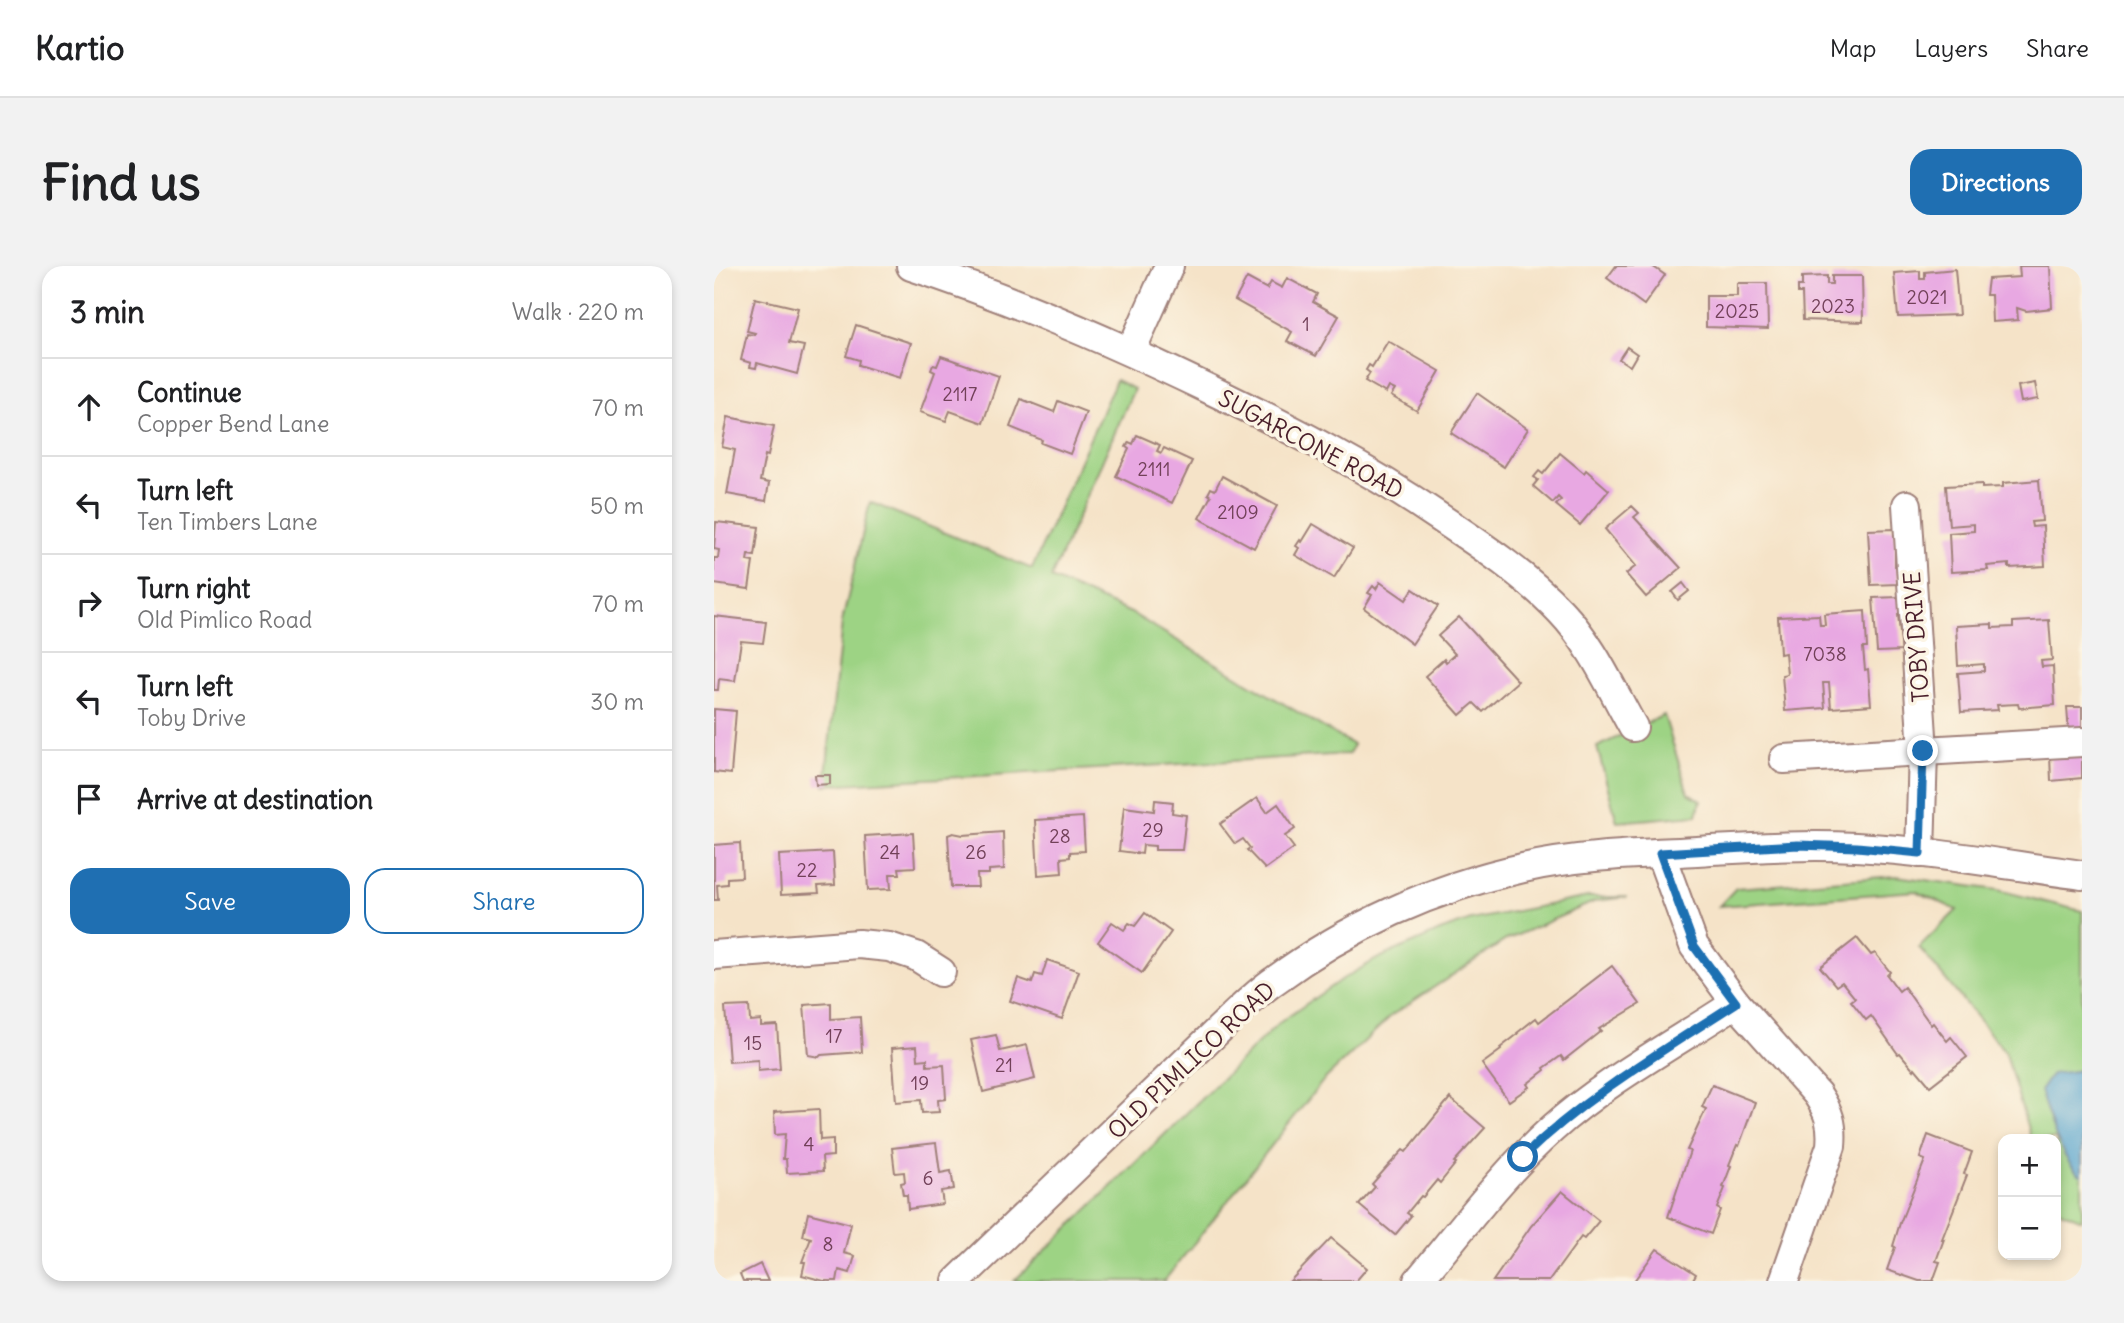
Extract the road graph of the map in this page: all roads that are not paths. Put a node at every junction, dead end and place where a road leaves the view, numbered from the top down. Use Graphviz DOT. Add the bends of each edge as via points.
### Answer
graph roads {
  1 [pos="911,266"];
  2 [pos="1169,266"];
  3 [pos="1131,351"];
  4 [pos="1907,505"];
  5 [pos="1633,727"];
  6 [pos="2082,742"];
  7 [pos="1923,751"];
  8 [pos="1784,759"];
  9 [pos="1660,853"];
  10 [pos="1920,853"];
  11 [pos="2082,875"];
  12 [pos="714,955"];
  13 [pos="940,972"];
  14 [pos="1736,1003"];
  15 [pos="957,1281"];
  16 [pos="1418,1281"];
  17 [pos="1784,1281"];
  1 -- 3 [label="street, SUGARCONE ROAD"];
  2 -- 3 [label="street"];
  3 -- 5 [label="street, SUGARCONE ROAD" via="1304,434 1404,493 1520,574 1561,613 1592,652"];
  4 -- 7 [label="street, TOBY DRIVE"];
  6 -- 7 [label="street"];
  7 -- 8 [label="street"];
  7 -- 10 [label="street, TOBY DRIVE"];
  9 -- 10 [label="street, OLD PIMLICO ROAD" via="1798,845"];
  9 -- 14 [label="street" via="1694,946"];
  9 -- 15 [label="street, OLD PIMLICO ROAD" via="1578,859 1465,884 1364,926 1317,953 1230,1019"];
  10 -- 11 [label="street, OLD PIMLICO ROAD"];
  12 -- 13 [label="street" via="859,944 916,956"];
  14 -- 16 [label="street" via="1553,1128"];
  14 -- 17 [label="street" via="1817,1094 1833,1127 1831,1146"];
}
